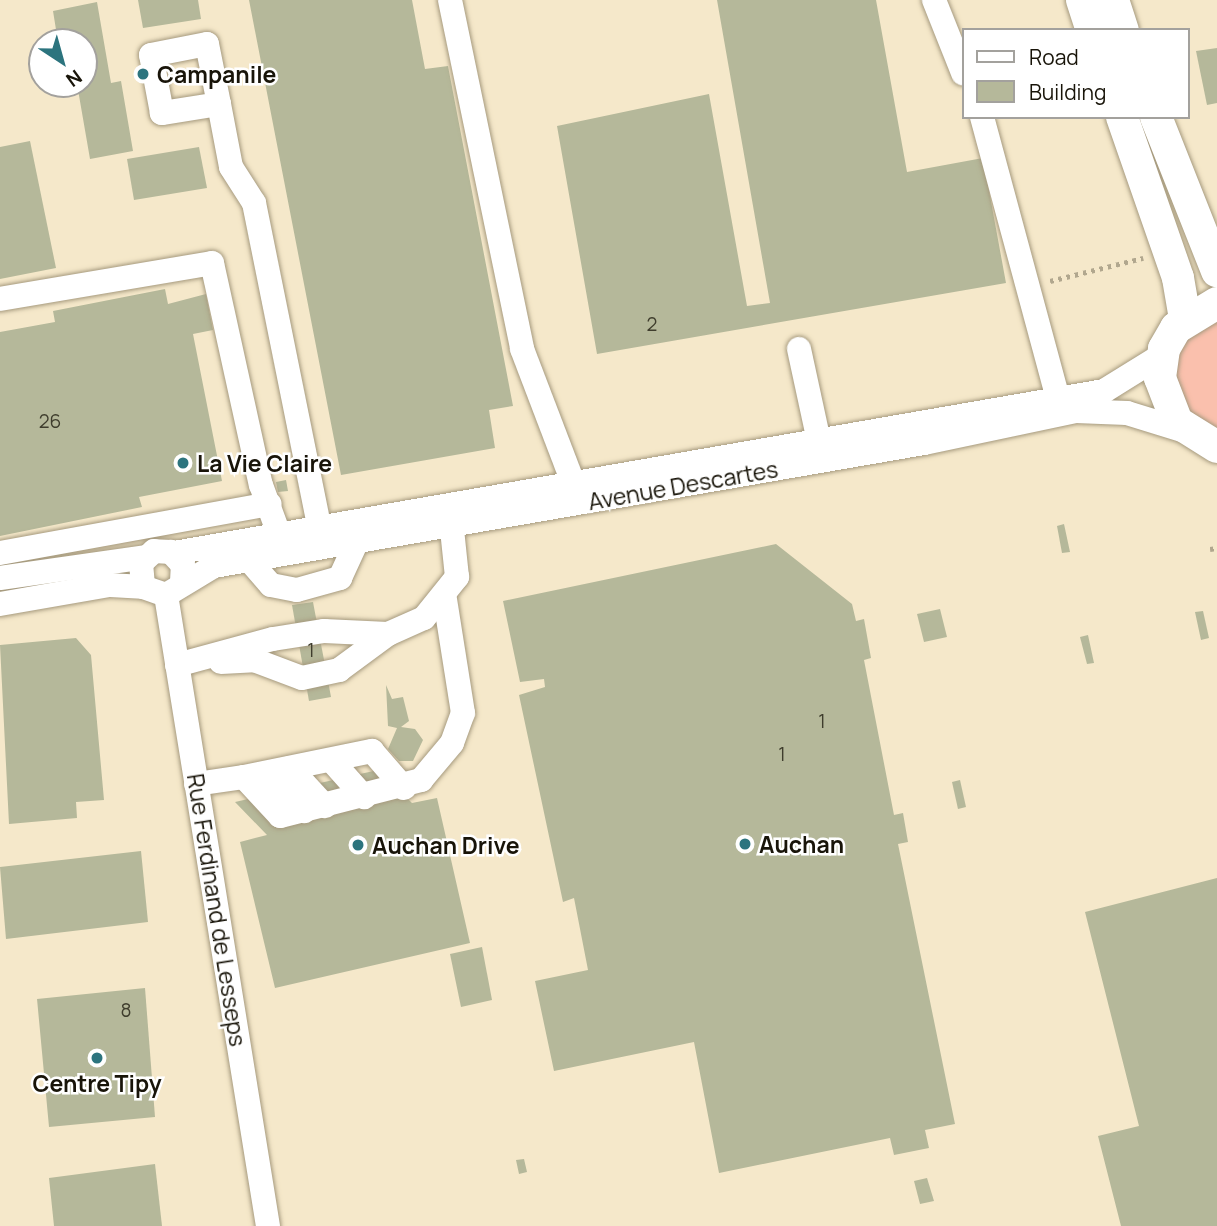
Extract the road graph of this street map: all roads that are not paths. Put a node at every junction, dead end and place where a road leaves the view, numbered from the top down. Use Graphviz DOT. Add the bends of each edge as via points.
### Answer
graph roads {
  1 [pos="450,0"];
  2 [pos="934,0"];
  3 [pos="1082,0"];
  4 [pos="1091,28"];
  5 [pos="962,70"];
  6 [pos="219,104"];
  7 [pos="983,119"];
  8 [pos="1123,119"];
  9 [pos="1157,119"];
  10 [pos="1217,271"];
  11 [pos="0,299"];
  12 [pos="1217,303"];
  13 [pos="1185,319"];
  14 [pos="799,349"];
  15 [pos="1162,355"];
  16 [pos="1058,398"];
  17 [pos="1185,431"];
  18 [pos="1217,447"];
  19 [pos="821,450"];
  20 [pos="577,492"];
  21 [pos="270,504"];
  22 [pos="450,514"];
  23 [pos="145,527"];
  24 [pos="321,536"];
  25 [pos="357,541"];
  26 [pos="282,543"];
  27 [pos="0,553"];
  28 [pos="157,554"];
  29 [pos="249,560"];
  30 [pos="0,579"];
  31 [pos="164,588"];
  32 [pos="445,599"];
  33 [pos="0,604"];
  34 [pos="388,634"];
  35 [pos="208,659"];
  36 [pos="177,665"];
  37 [pos="298,766"];
  38 [pos="196,784"];
  39 [pos="354,799"];
  40 [pos="268,1226"];
  1 -- 20 [label="street" via="525,362"];
  2 -- 5 [label="street"];
  3 -- 4 [label="main road"];
  6 -- 24 [label="street" via="231,167 254,203"];
  7 -- 16 [label="street"];
  8 -- 13 [label="main road" via="1170,256"];
  9 -- 10 [label="main road"];
  11 -- 21 [label="street" via="212,263"];
  12 -- 13 [label="main road"];
  13 -- 15 [label="main road"];
  14 -- 19 [label="street"];
  15 -- 16 [label="street, Avenue Descartes" via="1114,388"];
  15 -- 17 [label="main road" via="1163,396"];
  16 -- 19 [label="street, Avenue Descartes"];
  17 -- 18 [label="main road"];
  17 -- 19 [label="street, Avenue Descartes" via="1156,419 1092,409"];
  19 -- 20 [label="street, Avenue Descartes"];
  20 -- 22 [label="street, Avenue Descartes"];
  21 -- 23 [label="street"];
  21 -- 26 [label="street"];
  22 -- 24 [label="street, Avenue Descartes"];
  22 -- 25 [label="street, Avenue Descartes"];
  22 -- 32 [label="street" via="457,577"];
  23 -- 27 [label="street"];
  23 -- 28 [label="street"];
  24 -- 25 [label="street, Avenue Descartes"];
  24 -- 26 [label="street, Avenue Descartes"];
  25 -- 29 [label="street" via="340,578 297,590 271,584"];
  26 -- 28 [label="street, Avenue Descartes"];
  26 -- 29 [label="street, Avenue Descartes"];
  28 -- 30 [label="street, Avenue Descartes"];
  28 -- 31 [label="street" via="139,573"];
  28 -- 31 [label="street" via="184,568"];
  29 -- 31 [label="street, Avenue Descartes" via="205,569"];
  31 -- 33 [label="street, Avenue Descartes" via="109,585"];
  31 -- 36 [label="street, Rue Ferdinand de Lesseps"];
  32 -- 34 [label="street"];
  32 -- 39 [label="street" via="462,690 461,724 435,766"];
  34 -- 35 [label="street" via="312,633 247,644"];
  34 -- 35 [label="street" via="339,670 302,678 254,660"];
  35 -- 36 [label="street"];
  36 -- 38 [label="street, Rue Ferdinand de Lesseps"];
  37 -- 38 [label="street"];
  37 -- 39 [label="street"];
  37 -- 39 [label="street"];
  37 -- 39 [label="street" via="372,751"];
  37 -- 39 [label="street" via="279,816"];
  38 -- 40 [label="street, Rue Ferdinand de Lesseps"];
}
